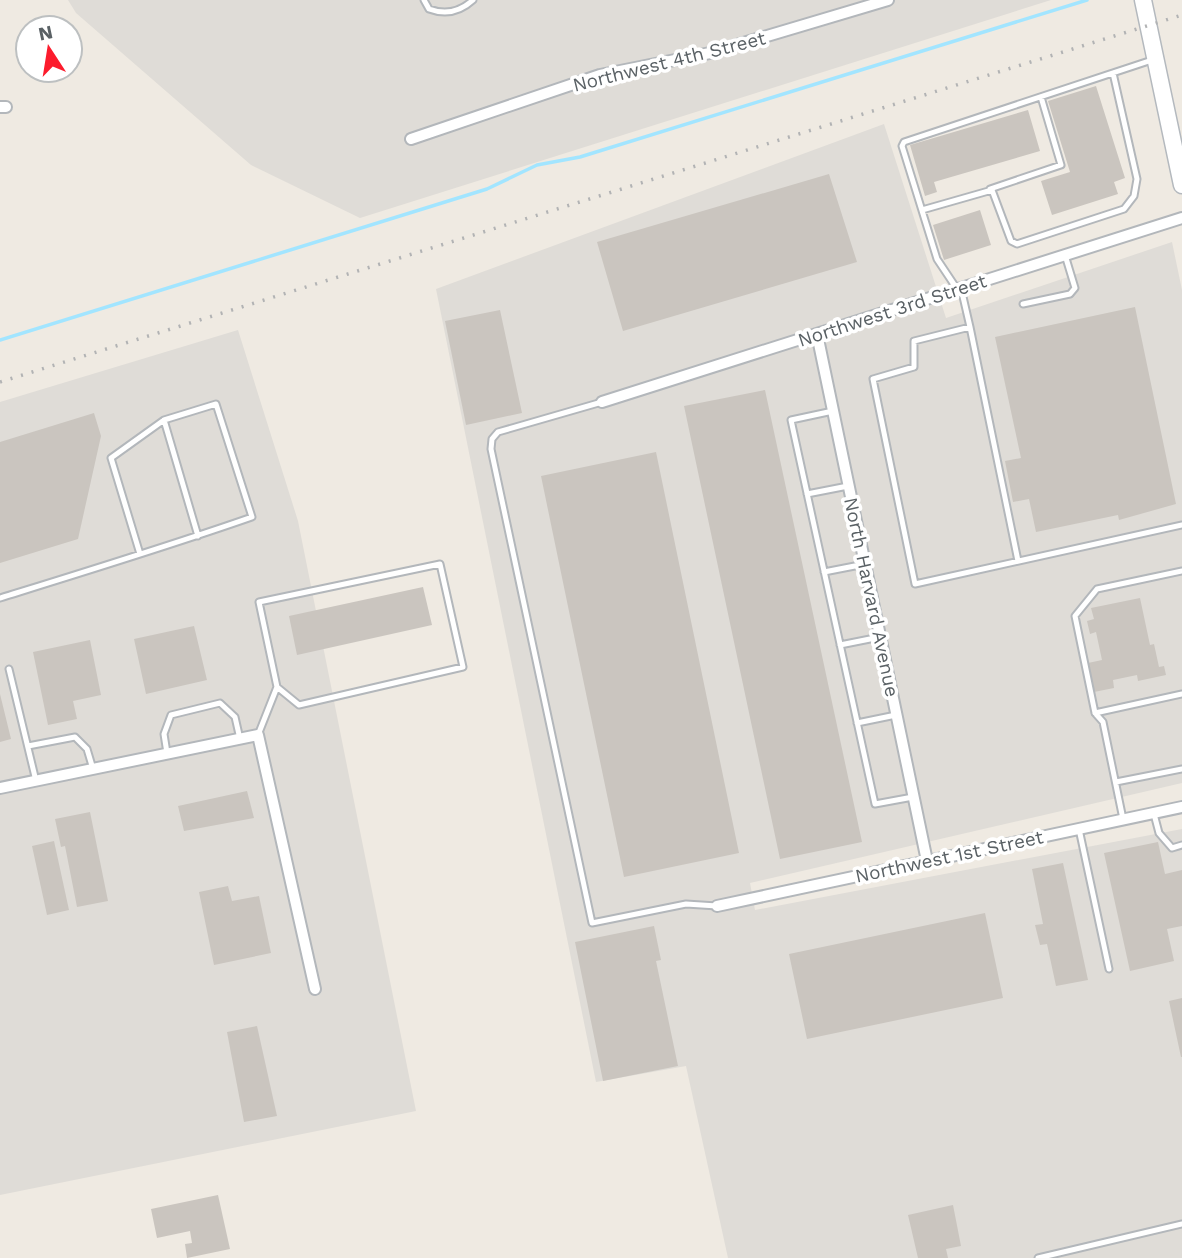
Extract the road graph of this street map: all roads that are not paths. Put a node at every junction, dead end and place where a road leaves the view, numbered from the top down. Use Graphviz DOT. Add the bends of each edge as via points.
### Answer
graph roads {
  1 [pos="424,0"];
  2 [pos="473,0"];
  3 [pos="888,0"];
  4 [pos="1143,0"];
  5 [pos="1155,59"];
  6 [pos="1113,73"];
  7 [pos="1041,97"];
  8 [pos="1175,117"];
  9 [pos="411,139"];
  10 [pos="1178,152"];
  11 [pos="1182,185"];
  12 [pos="989,189"];
  13 [pos="922,210"];
  14 [pos="1182,218"];
  15 [pos="1065,255"];
  16 [pos="959,288"];
  17 [pos="1023,304"];
  18 [pos="970,327"];
  19 [pos="817,334"];
  20 [pos="602,402"];
  21 [pos="833,411"];
  22 [pos="164,420"];
  23 [pos="849,486"];
  24 [pos="807,494"];
  25 [pos="1182,525"];
  26 [pos="198,536"];
  27 [pos="141,554"];
  28 [pos="1018,561"];
  29 [pos="865,564"];
  30 [pos="1182,571"];
  31 [pos="824,572"];
  32 [pos="0,598"];
  33 [pos="880,637"];
  34 [pos="840,645"];
  35 [pos="9,669"];
  36 [pos="277,687"];
  37 [pos="1182,694"];
  38 [pos="1094,713"];
  39 [pos="896,715"];
  40 [pos="857,723"];
  41 [pos="258,735"];
  42 [pos="240,739"];
  43 [pos="28,746"];
  44 [pos="167,753"];
  45 [pos="93,769"];
  46 [pos="1182,769"];
  47 [pos="36,780"];
  48 [pos="1115,782"];
  49 [pos="0,788"];
  50 [pos="914,797"];
  51 [pos="1182,807"];
  52 [pos="1154,813"];
  53 [pos="1123,819"];
  54 [pos="1079,829"];
  55 [pos="1182,845"];
  56 [pos="927,860"];
  57 [pos="717,906"];
  58 [pos="1109,969"];
  59 [pos="314,989"];
  60 [pos="1182,1224"];
  61 [pos="1038,1258"];
  1 -- 2 [label="lane" via="429,9 443,14"];
  3 -- 9 [label="street, Northwest 4th Street" via="710,53 600,75"];
  4 -- 5 [label="main road"];
  5 -- 6 [label="lane"];
  5 -- 8 [label="main road"];
  6 -- 7 [label="lane"];
  6 -- 12 [label="lane" via="1137,179 1134,196 1125,209 1014,243"];
  7 -- 12 [label="lane" via="1061,165"];
  7 -- 13 [label="lane" via="904,142"];
  8 -- 10 [label="main road"];
  10 -- 11 [label="main road"];
  12 -- 13 [label="lane"];
  13 -- 16 [label="lane" via="937,259"];
  14 -- 15 [label="street, Northwest 3rd Street"];
  15 -- 16 [label="street, Northwest 3rd Street"];
  15 -- 17 [label="lane" via="1075,288 1070,294"];
  16 -- 18 [label="lane"];
  16 -- 19 [label="street, Northwest 3rd Street"];
  18 -- 28 [label="lane"];
  18 -- 28 [label="lane" via="914,341 914,367 873,379 915,584"];
  19 -- 20 [label="street, Northwest 3rd Street"];
  19 -- 21 [label="street, North Harvard Avenue"];
  20 -- 57 [label="lane" via="498,432 491,449 592,923 687,904"];
  21 -- 23 [label="street, North Harvard Avenue"];
  21 -- 24 [label="lane" via="791,420"];
  22 -- 26 [label="lane"];
  22 -- 26 [label="lane" via="216,404 252,517"];
  22 -- 27 [label="lane" via="111,458"];
  23 -- 24 [label="lane"];
  23 -- 29 [label="street, North Harvard Avenue"];
  24 -- 31 [label="lane"];
  25 -- 28 [label="lane"];
  26 -- 27 [label="lane"];
  27 -- 32 [label="lane"];
  29 -- 31 [label="lane"];
  29 -- 33 [label="street, North Harvard Avenue"];
  30 -- 38 [label="lane" via="1097,589 1075,616"];
  31 -- 34 [label="lane"];
  33 -- 34 [label="lane"];
  33 -- 39 [label="street, North Harvard Avenue"];
  34 -- 40 [label="lane"];
  35 -- 43 [label="lane"];
  36 -- 36 [label="lane" via="259,602 440,564 463,667 299,705"];
  36 -- 41 [label="lane"];
  37 -- 38 [label="lane"];
  38 -- 48 [label="lane" via="1103,722"];
  39 -- 40 [label="lane"];
  39 -- 50 [label="street, North Harvard Avenue"];
  40 -- 50 [label="lane" via="875,804"];
  41 -- 42 [label="street"];
  41 -- 59 [label="street"];
  42 -- 44 [label="street"];
  42 -- 44 [label="lane" via="235,717 220,704 171,715 164,734"];
  43 -- 45 [label="lane" via="75,737 88,749"];
  43 -- 47 [label="lane"];
  44 -- 45 [label="street"];
  45 -- 47 [label="street"];
  46 -- 48 [label="lane"];
  47 -- 49 [label="street"];
  48 -- 53 [label="lane"];
  50 -- 56 [label="street, North Harvard Avenue"];
  51 -- 52 [label="street, Northwest 1st Street"];
  52 -- 53 [label="street, Northwest 1st Street"];
  52 -- 55 [label="lane" via="1159,833 1172,848"];
  53 -- 54 [label="street, Northwest 1st Street"];
  54 -- 56 [label="street, Northwest 1st Street"];
  54 -- 58 [label="lane"];
  56 -- 57 [label="street, Northwest 1st Street"];
  60 -- 61 [label="lane"];
}
